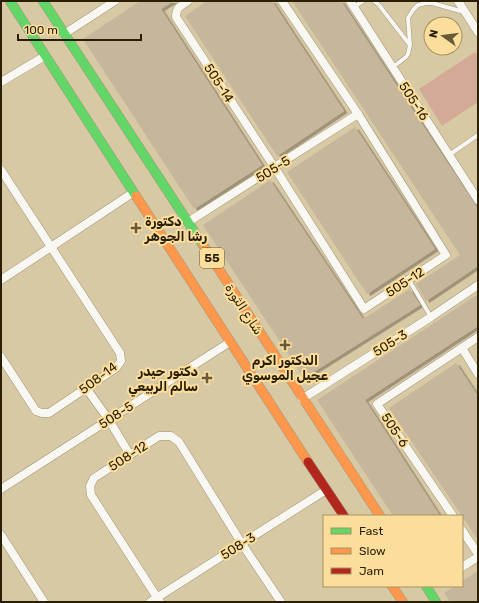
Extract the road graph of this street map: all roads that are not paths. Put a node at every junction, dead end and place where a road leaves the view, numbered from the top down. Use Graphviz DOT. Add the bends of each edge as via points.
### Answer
graph roads {
  1 [pos="10,1"];
  2 [pos="43,1"];
  3 [pos="115,1"];
  4 [pos="188,1"];
  5 [pos="282,1"];
  6 [pos="364,1"];
  7 [pos="374,1"];
  8 [pos="458,1"];
  9 [pos="352,4"];
  10 [pos="465,12"];
  11 [pos="478,32"];
  12 [pos="64,34"];
  13 [pos="410,45"];
  14 [pos="45,56"];
  15 [pos="393,68"];
  16 [pos="1,82"];
  17 [pos="358,114"];
  18 [pos="478,136"];
  19 [pos="449,155"];
  20 [pos="275,168"];
  21 [pos="1,170"];
  22 [pos="134,192"];
  23 [pos="478,200"];
  24 [pos="188,222"];
  25 [pos="51,247"];
  26 [pos="1,280"];
  27 [pos="408,280"];
  28 [pos="478,286"];
  29 [pos="431,317"];
  30 [pos="478,337"];
  31 [pos="230,342"];
  32 [pos="462,348"];
  33 [pos="1,356"];
  34 [pos="478,374"];
  35 [pos="86,388"];
  36 [pos="302,399"];
  37 [pos="109,420"];
  38 [pos="130,455"];
  39 [pos="1,489"];
  40 [pos="326,490"];
  41 [pos="343,515"];
  42 [pos="379,515"];
  43 [pos="452,515"];
  44 [pos="463,532"];
  45 [pos="1,535"];
  46 [pos="242,544"];
  47 [pos="478,554"];
  48 [pos="478,557"];
  49 [pos="463,566"];
  50 [pos="393,587"];
  51 [pos="429,587"];
  52 [pos="159,600"];
  53 [pos="44,602"];
  54 [pos="150,602"];
  55 [pos="281,602"];
  56 [pos="403,602"];
  57 [pos="436,602"];
  1 -- 14 [label="main road, 55"];
  2 -- 12 [label="main road, شارع الثورة / 55"];
  3 -- 12 [label="street"];
  4 -- 20 [label="street, 505-14" via="176,11 176,17"];
  5 -- 17 [label="street"];
  6 -- 9 [label="lane"];
  7 -- 13 [label="lane"];
  8 -- 10 [label="street"];
  9 -- 15 [label="street, 505-16"];
  10 -- 11 [label="street"];
  10 -- 13 [label="lane" via="432,3 418,5 408,18"];
  12 -- 24 [label="main road, شارع الثورة / 55"];
  13 -- 15 [label="lane" via="406,57"];
  14 -- 16 [label="street"];
  14 -- 22 [label="main road, 55"];
  15 -- 19 [label="street, 505-16"];
  17 -- 20 [label="street, 505-5"];
  17 -- 27 [label="street, 505-12" via="446,255"];
  18 -- 19 [label="lane"];
  19 -- 23 [label="street, 505-16"];
  20 -- 24 [label="street, 505-5"];
  20 -- 27 [label="street, 505-12" via="364,308"];
  21 -- 25 [label="street, 508-14"];
  22 -- 25 [label="street"];
  22 -- 31 [label="main road, 55"];
  24 -- 36 [label="main road, شارع الثورة / 55"];
  25 -- 26 [label="street"];
  25 -- 35 [label="street, 508-14" via="120,353 121,361 116,368"];
  27 -- 29 [label="lane"];
  28 -- 29 [label="street, 505-3"];
  29 -- 36 [label="street, 505-3"];
  30 -- 32 [label="street, 505-6"];
  31 -- 37 [label="street, 508-5"];
  31 -- 40 [label="main road, 55"];
  32 -- 34 [label="street"];
  32 -- 43 [label="street, 505-6" via="377,404"];
  33 -- 35 [label="street, 508-14" via="36,411 42,414 48,413"];
  35 -- 37 [label="street"];
  36 -- 42 [label="main road, شارع الثورة / 55"];
  37 -- 38 [label="street"];
  37 -- 39 [label="street, 508-5"];
  38 -- 46 [label="street, 508-12" via="159,436 171,436 179,442"];
  38 -- 52 [label="street, 508-12" via="94,478 90,486 91,495"];
  40 -- 41 [label="main road, 55"];
  40 -- 46 [label="street, 508-3"];
  44 -- 47 [label="street"];
  45 -- 53 [label="street"];
  46 -- 52 [label="street, 508-3"];
  46 -- 55 [label="street, 508-12"];
  48 -- 49 [label="street"];
  50 -- 56 [label="main road"];
  51 -- 57 [label="main road"];
  52 -- 54 [label="street, 508-3"];
}
